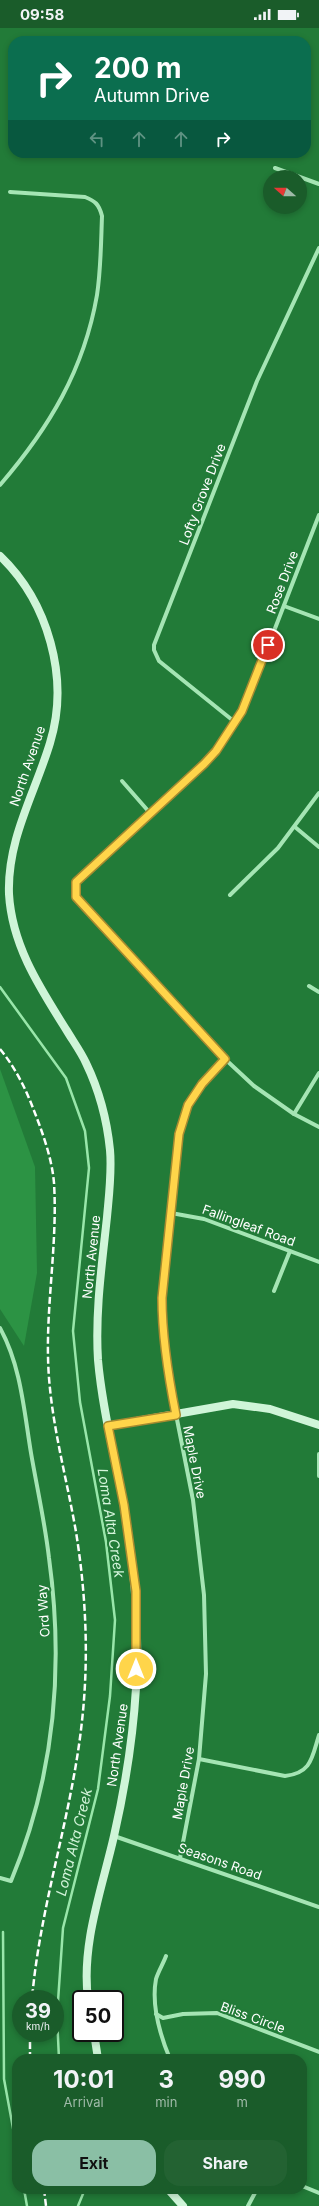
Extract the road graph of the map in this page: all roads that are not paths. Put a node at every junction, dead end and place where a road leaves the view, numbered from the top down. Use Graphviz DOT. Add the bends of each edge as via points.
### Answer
graph roads {
  1 [pos="275,168"];
  2 [pos="319,184"];
  3 [pos="10,192"];
  4 [pos="319,248"];
  5 [pos="0,485"];
  6 [pos="319,516"];
  7 [pos="0,556"];
  8 [pos="284,606"];
  9 [pos="319,619"];
  10 [pos="236,722"];
  11 [pos="122,781"];
  12 [pos="319,793"];
  13 [pos="150,813"];
  14 [pos="295,827"];
  15 [pos="319,847"];
  16 [pos="230,895"];
  17 [pos="309,986"];
  18 [pos="319,992"];
  19 [pos="225,1059"];
  20 [pos="319,1073"];
  21 [pos="294,1114"];
  22 [pos="319,1128"];
  23 [pos="171,1213"];
  24 [pos="290,1250"];
  25 [pos="319,1262"];
  26 [pos="274,1291"];
  27 [pos="0,1328"];
  28 [pos="176,1415"];
  29 [pos="319,1425"];
  30 [pos="108,1426"];
  31 [pos="319,1454"];
  32 [pos="319,1476"];
  33 [pos="319,1735"];
  34 [pos="199,1759"];
  35 [pos="114,1836"];
  36 [pos="180,1858"];
  37 [pos="0,1878"];
  38 [pos="319,1907"];
  39 [pos="166,1956"];
  40 [pos="88,1990"];
  41 [pos="156,2014"];
  42 [pos="95,2042"];
  43 [pos="319,2052"];
  44 [pos="97,2054"];
  45 [pos="168,2054"];
  46 [pos="307,2188"];
  47 [pos="319,2193"];
  48 [pos="173,2194"];
  49 [pos="254,2194"];
  50 [pos="184,2206"];
  51 [pos="248,2206"];
  1 -- 2 [label="street"];
  3 -- 5 [label="street" via="85,196 95,200 102,216 101,262 89,330 78,364 58,407 26,455"];
  4 -- 10 [label="street, Lofty Grove Drive" via="257,380 154,645 159,661"];
  6 -- 8 [label="street, Rose Drive"];
  7 -- 30 [label="main road, North Avenue" via="26,586 38,606 51,643 57,681 56,714 51,741 22,816 12,854 9,896 14,928 24,958 33,977 85,1060 98,1092 107,1128 110,1179 97,1315 98,1361"];
  8 -- 9 [label="street"];
  8 -- 10 [label="street, Rose Drive"];
  10 -- 13 [label="street, Rose Drive" via="204,764"];
  11 -- 13 [label="street"];
  12 -- 14 [label="street"];
  13 -- 19 [label="street, Rose Drive" via="83,874 76,882 76,897"];
  14 -- 15 [label="street"];
  14 -- 16 [label="street" via="278,848"];
  17 -- 18 [label="street"];
  19 -- 21 [label="street" via="254,1086"];
  19 -- 23 [label="street, Maple Drive" via="202,1084 188,1105 179,1134"];
  20 -- 21 [label="street"];
  21 -- 22 [label="street"];
  23 -- 24 [label="street, Fallingleaf Road" via="204,1218"];
  23 -- 28 [label="street, Maple Drive" via="162,1298 162,1324 164,1354"];
  24 -- 25 [label="street, Fallingleaf Road"];
  24 -- 26 [label="street"];
  27 -- 37 [label="street, Ord Way" via="18,1373 49,1558 57,1661 48,1758 38,1802 11,1880"];
  28 -- 29 [label="main road" via="233,1404 248,1405"];
  28 -- 30 [label="main road"];
  28 -- 34 [label="street, Maple Drive" via="192,1500 204,1595 206,1674"];
  30 -- 35 [label="main road, North Avenue" via="124,1505 136,1591 136,1685 130,1755"];
  31 -- 32 [label="street"];
  33 -- 34 [label="street" via="311,1763 297,1774 285,1776"];
  34 -- 36 [label="street, Maple Drive"];
  35 -- 36 [label="street, Seasons Road"];
  35 -- 40 [label="main road, North Avenue" via="94,1912 89,1946"];
  36 -- 38 [label="street, Seasons Road"];
  39 -- 41 [label="street" via="156,1979"];
  41 -- 43 [label="street, Bliss Circle" via="163,2018 183,2014 217,2013"];
  41 -- 45 [label="street"];
  42 -- 44 [label="main road"];
  46 -- 47 [label="street"];
  48 -- 50 [label="main road"];
  49 -- 51 [label="street"];
}
